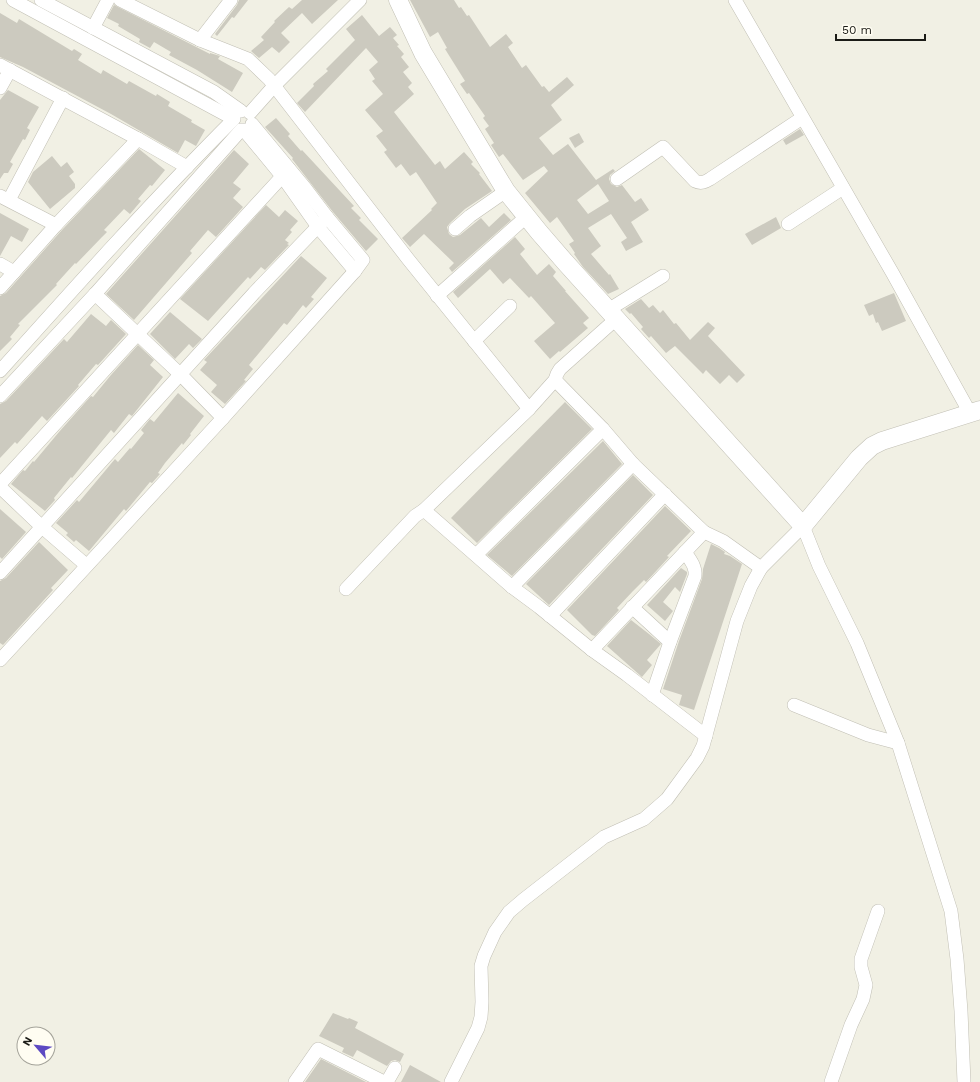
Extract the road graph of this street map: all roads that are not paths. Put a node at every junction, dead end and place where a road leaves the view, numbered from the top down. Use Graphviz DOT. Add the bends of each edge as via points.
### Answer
graph roads {
  1 [pos="13,0"];
  2 [pos="41,0"];
  3 [pos="108,0"];
  4 [pos="120,0"];
  5 [pos="231,0"];
  6 [pos="360,0"];
  7 [pos="398,0"];
  8 [pos="735,0"];
  9 [pos="93,28"];
  10 [pos="200,40"];
  11 [pos="5,68"];
  12 [pos="274,86"];
  13 [pos="0,88"];
  14 [pos="63,98"];
  15 [pos="802,118"];
  16 [pos="242,121"];
  17 [pos="138,139"];
  18 [pos="187,167"];
  19 [pos="285,172"];
  20 [pos="617,179"];
  21 [pos="843,188"];
  22 [pos="506,191"];
  23 [pos="301,192"];
  24 [pos="4,198"];
  25 [pos="327,217"];
  26 [pos="526,217"];
  27 [pos="788,224"];
  28 [pos="56,225"];
  29 [pos="318,227"];
  30 [pos="455,229"];
  31 [pos="0,264"];
  32 [pos="355,271"];
  33 [pos="14,272"];
  34 [pos="663,276"];
  35 [pos="0,288"];
  36 [pos="95,294"];
  37 [pos="437,296"];
  38 [pos="510,306"];
  39 [pos="612,315"];
  40 [pos="138,334"];
  41 [pos="474,341"];
  42 [pos="0,371"];
  43 [pos="181,375"];
  44 [pos="555,380"];
  45 [pos="0,396"];
  46 [pos="529,410"];
  47 [pos="975,411"];
  48 [pos="223,418"];
  49 [pos="603,429"];
  50 [pos="633,464"];
  51 [pos="0,484"];
  52 [pos="0,487"];
  53 [pos="665,494"];
  54 [pos="424,510"];
  55 [pos="803,526"];
  56 [pos="42,527"];
  57 [pos="704,532"];
  58 [pos="685,552"];
  59 [pos="476,555"];
  60 [pos="86,565"];
  61 [pos="761,568"];
  62 [pos="0,573"];
  63 [pos="512,587"];
  64 [pos="346,589"];
  65 [pos="632,607"];
  66 [pos="550,616"];
  67 [pos="670,642"];
  68 [pos="592,650"];
  69 [pos="0,660"];
  70 [pos="652,695"];
  71 [pos="794,705"];
  72 [pos="706,736"];
  73 [pos="898,743"];
  74 [pos="878,911"];
  75 [pos="395,1068"];
  76 [pos="296,1082"];
  77 [pos="384,1082"];
  78 [pos="387,1082"];
  79 [pos="451,1082"];
  80 [pos="831,1082"];
  81 [pos="964,1082"];
  1 -- 16 [label="street"];
  2 -- 9 [label="street"];
  3 -- 9 [label="street"];
  4 -- 10 [label="street"];
  5 -- 10 [label="street"];
  6 -- 12 [label="street"];
  7 -- 22 [label="street" via="423,53"];
  8 -- 15 [label="street"];
  9 -- 16 [label="street" via="214,92"];
  10 -- 12 [label="street" via="248,59"];
  11 -- 13 [label="street"];
  11 -- 14 [label="street"];
  12 -- 16 [label="street"];
  12 -- 37 [label="street"];
  14 -- 17 [label="street"];
  14 -- 24 [label="street"];
  15 -- 20 [label="street" via="703,183 695,181 662,147"];
  15 -- 21 [label="street"];
  16 -- 18 [label="street"];
  16 -- 19 [label="street"];
  16 -- 36 [label="street"];
  17 -- 18 [label="street"];
  17 -- 28 [label="street"];
  18 -- 42 [label="street"];
  19 -- 23 [label="street"];
  19 -- 40 [label="street"];
  21 -- 27 [label="street"];
  21 -- 47 [label="street"];
  22 -- 26 [label="street"];
  22 -- 30 [label="street"];
  23 -- 25 [label="street"];
  23 -- 29 [label="street"];
  24 -- 28 [label="street"];
  25 -- 29 [label="street"];
  25 -- 32 [label="street" via="363,259"];
  26 -- 37 [label="street"];
  26 -- 39 [label="street"];
  28 -- 33 [label="street"];
  29 -- 32 [label="street"];
  29 -- 43 [label="street" via="254,293"];
  31 -- 33 [label="street"];
  32 -- 48 [label="street"];
  33 -- 35 [label="street"];
  34 -- 39 [label="street"];
  36 -- 40 [label="street"];
  36 -- 45 [label="street"];
  37 -- 41 [label="street"];
  38 -- 41 [label="street"];
  39 -- 44 [label="street" via="560,369"];
  39 -- 55 [label="street"];
  40 -- 43 [label="street"];
  40 -- 51 [label="street"];
  41 -- 46 [label="street"];
  43 -- 48 [label="street"];
  43 -- 56 [label="street"];
  44 -- 46 [label="street"];
  44 -- 49 [label="street"];
  46 -- 54 [label="street"];
  47 -- 55 [label="street" via="872,446 859,458"];
  48 -- 60 [label="street"];
  49 -- 50 [label="street"];
  49 -- 59 [label="street"];
  50 -- 53 [label="street"];
  50 -- 63 [label="street"];
  52 -- 56 [label="street"];
  53 -- 57 [label="street"];
  53 -- 66 [label="street"];
  54 -- 59 [label="street"];
  54 -- 64 [label="street" via="415,516"];
  55 -- 61 [label="street"];
  55 -- 73 [label="street" via="819,566 860,650"];
  56 -- 60 [label="street"];
  56 -- 62 [label="street"];
  57 -- 58 [label="street"];
  57 -- 61 [label="street" via="723,541"];
  58 -- 65 [label="street"];
  58 -- 67 [label="street" via="696,571"];
  59 -- 63 [label="street"];
  60 -- 69 [label="street"];
  61 -- 72 [label="street" via="737,621"];
  63 -- 66 [label="street"];
  65 -- 67 [label="street"];
  65 -- 68 [label="street"];
  66 -- 68 [label="street"];
  67 -- 70 [label="street"];
  68 -- 70 [label="street"];
  70 -- 72 [label="street"];
  71 -- 73 [label="street" via="868,735"];
  72 -- 79 [label="street" via="697,758 667,799 644,819 604,837 509,912 495,932 484,956 481,966 481,1017"];
  73 -- 81 [label="street" via="951,911 958,966"];
  74 -- 80 [label="street" via="862,959 861,967 866,985 863,999"];
  75 -- 78 [label="street"];
  76 -- 77 [label="street" via="318,1049"];
}
